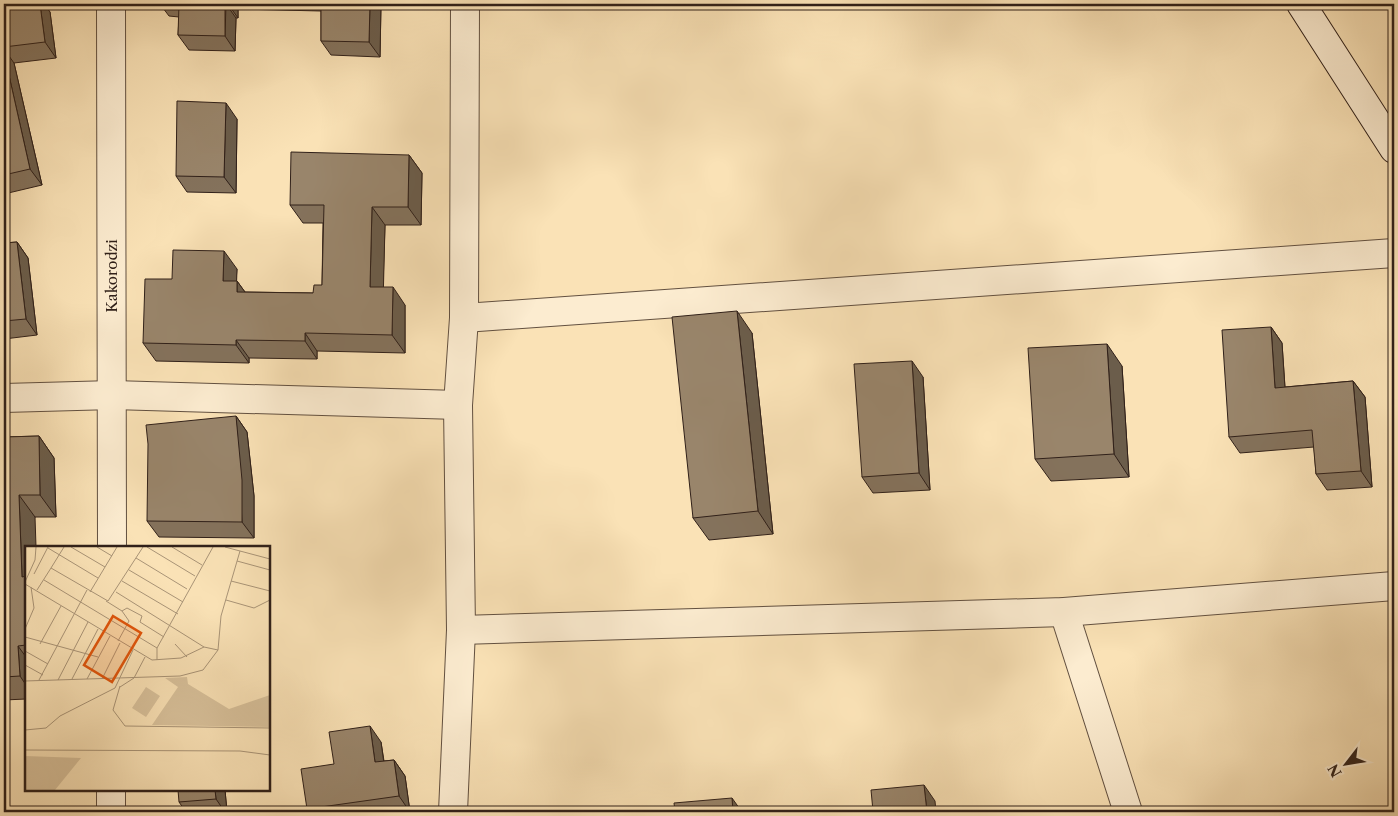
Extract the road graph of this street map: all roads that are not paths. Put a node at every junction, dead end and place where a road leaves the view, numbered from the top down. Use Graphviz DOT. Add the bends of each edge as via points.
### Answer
graph roads {
  1 [pos="111,4"];
  2 [pos="465,4"];
  3 [pos="1301,4"];
  4 [pos="1394,149"];
  5 [pos="1394,253"];
  6 [pos="464,318"];
  7 [pos="113,395"];
  8 [pos="4,398"];
  9 [pos="458,405"];
  10 [pos="112,546"];
  11 [pos="1394,586"];
  12 [pos="1064,612"];
  13 [pos="461,630"];
  14 [pos="111,791"];
  15 [pos="111,812"];
  16 [pos="453,812"];
  17 [pos="1128,812"];
  1 -- 7 [label="street, Kakorodzi"];
  2 -- 6 [label="street"];
  3 -- 4 [label="street"];
  5 -- 6 [label="street"];
  6 -- 9 [label="street"];
  7 -- 8 [label="street"];
  7 -- 9 [label="street"];
  7 -- 10 [label="street, Kakorodzi"];
  9 -- 13 [label="street"];
  11 -- 12 [label="street"];
  12 -- 13 [label="street"];
  12 -- 17 [label="street"];
  13 -- 16 [label="street"];
  14 -- 15 [label="street"];
}
